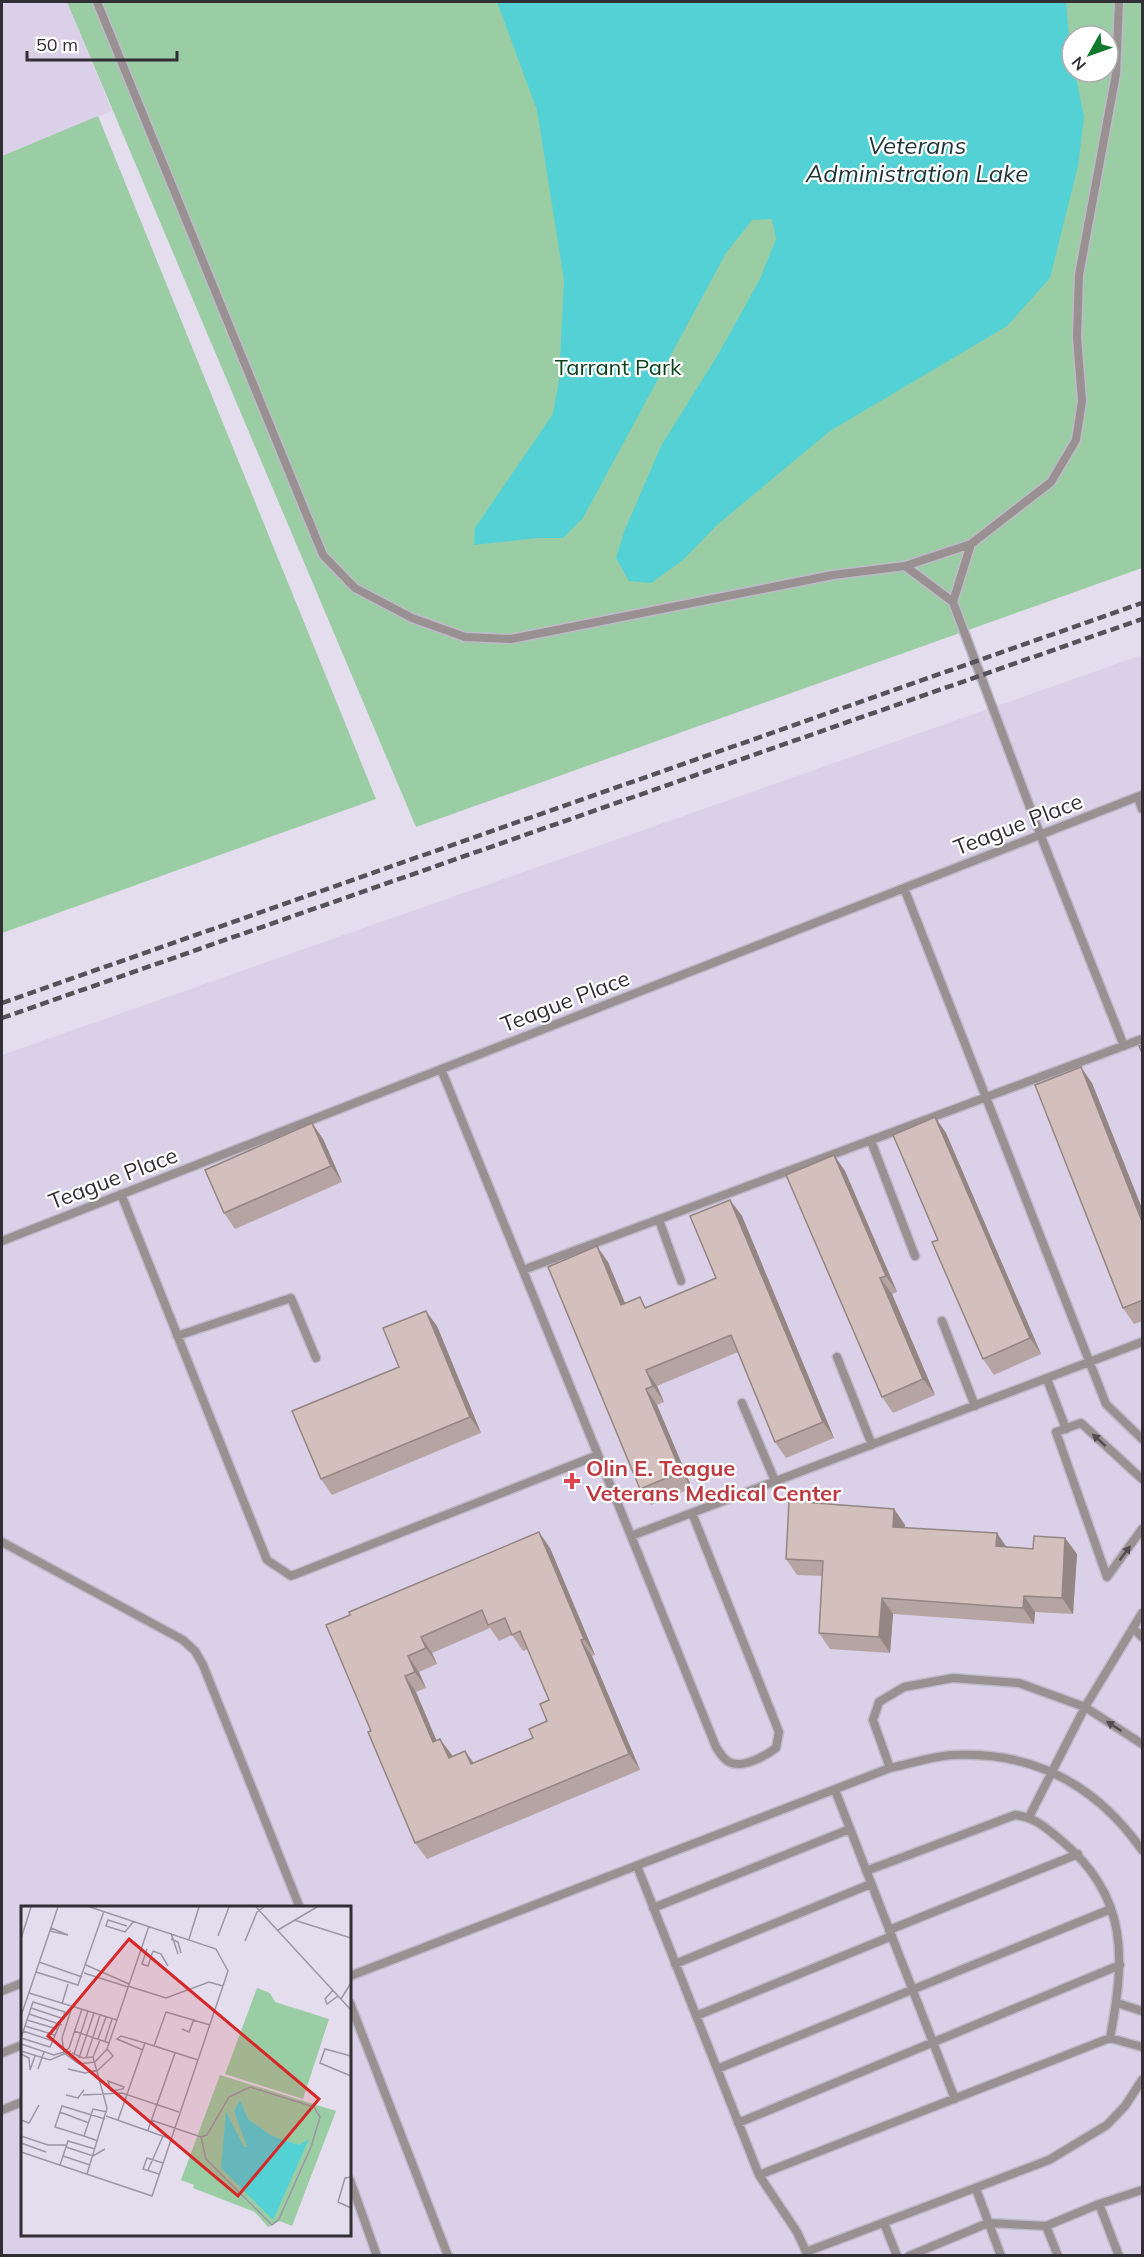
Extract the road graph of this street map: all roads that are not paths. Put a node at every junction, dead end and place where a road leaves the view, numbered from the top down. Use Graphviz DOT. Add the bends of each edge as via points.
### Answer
graph roads {
  1 [pos="97,2"];
  2 [pos="1119,2"];
  3 [pos="971,544"];
  4 [pos="905,566"];
  5 [pos="953,602"];
  6 [pos="1140,796"];
  7 [pos="1143,809"];
  8 [pos="1040,834"];
  9 [pos="904,888"];
  10 [pos="1143,1039"];
  11 [pos="1124,1046"];
  12 [pos="441,1069"];
  13 [pos="987,1098"];
  14 [pos="871,1141"];
  15 [pos="121,1194"];
  16 [pos="659,1220"];
  17 [pos="2,1241"];
  18 [pos="915,1257"];
  19 [pos="523,1270"];
  20 [pos="681,1281"];
  21 [pos="942,1321"];
  22 [pos="177,1336"];
  23 [pos="1143,1342"];
  24 [pos="837,1357"];
  25 [pos="316,1358"];
  26 [pos="1089,1363"];
  27 [pos="1047,1378"];
  28 [pos="742,1403"];
  29 [pos="975,1406"];
  30 [pos="1066,1429"];
  31 [pos="1143,1439"];
  32 [pos="872,1445"];
  33 [pos="598,1455"];
  34 [pos="1143,1479"];
  35 [pos="775,1481"];
  36 [pos="692,1513"];
  37 [pos="1143,1529"];
  38 [pos="630,1536"];
  39 [pos="2,1542"];
  40 [pos="1143,1613"];
  41 [pos="1133,1628"];
  42 [pos="1143,1637"];
  43 [pos="1085,1707"];
  44 [pos="1143,1744"];
  45 [pos="890,1768"];
  46 [pos="1052,1770"];
  47 [pos="835,1790"];
  48 [pos="1029,1816"];
  49 [pos="850,1829"];
  50 [pos="1143,1850"];
  51 [pos="1078,1854"];
  52 [pos="636,1866"];
  53 [pos="866,1871"];
  54 [pos="871,1884"];
  55 [pos="299,1906"];
  56 [pos="653,1908"];
  57 [pos="1112,1909"];
  58 [pos="890,1933"];
  59 [pos="675,1964"];
  60 [pos="1120,1965"];
  61 [pos="351,1976"];
  62 [pos="21,1983"];
  63 [pos="913,1990"];
  64 [pos="2,1991"];
  65 [pos="1117,2003"];
  66 [pos="351,2007"];
  67 [pos="1143,2011"];
  68 [pos="696,2016"];
  69 [pos="1110,2038"];
  70 [pos="933,2042"];
  71 [pos="21,2045"];
  72 [pos="1143,2047"];
  73 [pos="2,2053"];
  74 [pos="717,2069"];
  75 [pos="1143,2080"];
  76 [pos="955,2099"];
  77 [pos="21,2102"];
  78 [pos="2,2110"];
  79 [pos="738,2123"];
  80 [pos="759,2175"];
  81 [pos="351,2183"];
  82 [pos="976,2189"];
  83 [pos="1143,2190"];
  84 [pos="1099,2204"];
  85 [pos="884,2223"];
  86 [pos="988,2223"];
  87 [pos="1046,2226"];
  88 [pos="932,2246"];
  89 [pos="807,2254"];
  90 [pos="377,2256"];
  91 [pos="448,2256"];
  92 [pos="897,2256"];
  93 [pos="909,2256"];
  94 [pos="936,2256"];
  95 [pos="1001,2256"];
  96 [pos="1058,2256"];
  97 [pos="1119,2256"];
  1 -- 4 [label="lane" via="323,555 354,588 412,618 465,638 511,639 833,575"];
  2 -- 3 [label="lane" via="1116,74 1079,275 1077,338 1082,400 1076,440 1051,482"];
  3 -- 4 [label="lane"];
  3 -- 5 [label="lane"];
  4 -- 5 [label="lane"];
  5 -- 8 [label="lane"];
  6 -- 7 [label="lane"];
  6 -- 8 [label="lane, Teague Place"];
  8 -- 9 [label="lane, Teague Place"];
  8 -- 11 [label="lane"];
  9 -- 12 [label="lane, Teague Place"];
  9 -- 13 [label="lane"];
  10 -- 11 [label="lane"];
  11 -- 13 [label="lane"];
  12 -- 15 [label="lane, Teague Place"];
  12 -- 19 [label="lane"];
  13 -- 14 [label="lane"];
  13 -- 26 [label="lane"];
  14 -- 16 [label="lane"];
  14 -- 18 [label="lane"];
  15 -- 17 [label="lane, Teague Place"];
  15 -- 22 [label="lane"];
  16 -- 19 [label="lane"];
  16 -- 20 [label="lane"];
  19 -- 33 [label="lane"];
  21 -- 29 [label="lane"];
  22 -- 25 [label="lane" via="291,1298"];
  22 -- 33 [label="lane" via="267,1560 291,1576"];
  23 -- 26 [label="lane"];
  24 -- 32 [label="lane"];
  26 -- 27 [label="lane"];
  26 -- 31 [label="lane" via="1106,1404"];
  27 -- 29 [label="lane"];
  27 -- 30 [label="lane"];
  28 -- 35 [label="lane"];
  29 -- 32 [label="lane"];
  34 -- 30 [label="lane, one-way" via="1081,1423"];
  30 -- 37 [label="lane, one-way" via="1056,1432 1107,1577"];
  32 -- 35 [label="lane"];
  33 -- 38 [label="lane"];
  35 -- 36 [label="lane"];
  36 -- 38 [label="lane"];
  36 -- 38 [label="lane" via="779,1732 776,1748 765,1756 738,1764 728,1762 716,1747"];
  39 -- 55 [label="lane" via="183,1640 195,1652"];
  40 -- 41 [label="lane"];
  41 -- 42 [label="lane"];
  41 -- 43 [label="lane"];
  44 -- 43 [label="lane, one-way"];
  43 -- 45 [label="lane" via="1019,1683 953,1678 904,1688 879,1702 873,1720"];
  43 -- 46 [label="lane"];
  45 -- 46 [label="lane" via="952,1755 1010,1758"];
  45 -- 47 [label="lane"];
  46 -- 48 [label="lane"];
  46 -- 50 [label="lane" via="1102,1803"];
  47 -- 49 [label="lane"];
  47 -- 52 [label="lane"];
  48 -- 51 [label="lane"];
  48 -- 53 [label="lane" via="1015,1815"];
  49 -- 53 [label="lane"];
  49 -- 56 [label="lane"];
  51 -- 57 [label="lane"];
  51 -- 58 [label="lane"];
  52 -- 56 [label="lane"];
  52 -- 61 [label="lane"];
  53 -- 54 [label="lane"];
  54 -- 58 [label="lane"];
  54 -- 59 [label="lane"];
  56 -- 59 [label="lane"];
  57 -- 60 [label="lane"];
  57 -- 63 [label="lane"];
  58 -- 63 [label="lane"];
  58 -- 68 [label="lane"];
  59 -- 68 [label="lane"];
  60 -- 65 [label="lane"];
  60 -- 70 [label="lane"];
  62 -- 64 [label="lane"];
  63 -- 70 [label="lane"];
  63 -- 74 [label="lane"];
  65 -- 67 [label="lane"];
  65 -- 69 [label="lane"];
  66 -- 91 [label="lane"];
  68 -- 74 [label="lane"];
  69 -- 72 [label="lane"];
  69 -- 76 [label="lane"];
  70 -- 76 [label="lane"];
  70 -- 79 [label="lane"];
  71 -- 73 [label="lane"];
  74 -- 79 [label="lane"];
  75 -- 82 [label="lane" via="1107,2125 1078,2144"];
  76 -- 80 [label="lane"];
  77 -- 78 [label="lane"];
  79 -- 80 [label="lane"];
  80 -- 89 [label="lane"];
  81 -- 90 [label="lane"];
  82 -- 85 [label="lane"];
  82 -- 86 [label="lane"];
  83 -- 84 [label="lane"];
  84 -- 87 [label="lane"];
  84 -- 97 [label="lane"];
  85 -- 89 [label="lane"];
  85 -- 92 [label="lane"];
  86 -- 87 [label="lane"];
  86 -- 88 [label="lane"];
  86 -- 95 [label="lane"];
  87 -- 96 [label="lane"];
  88 -- 93 [label="lane"];
  88 -- 94 [label="lane"];
}
